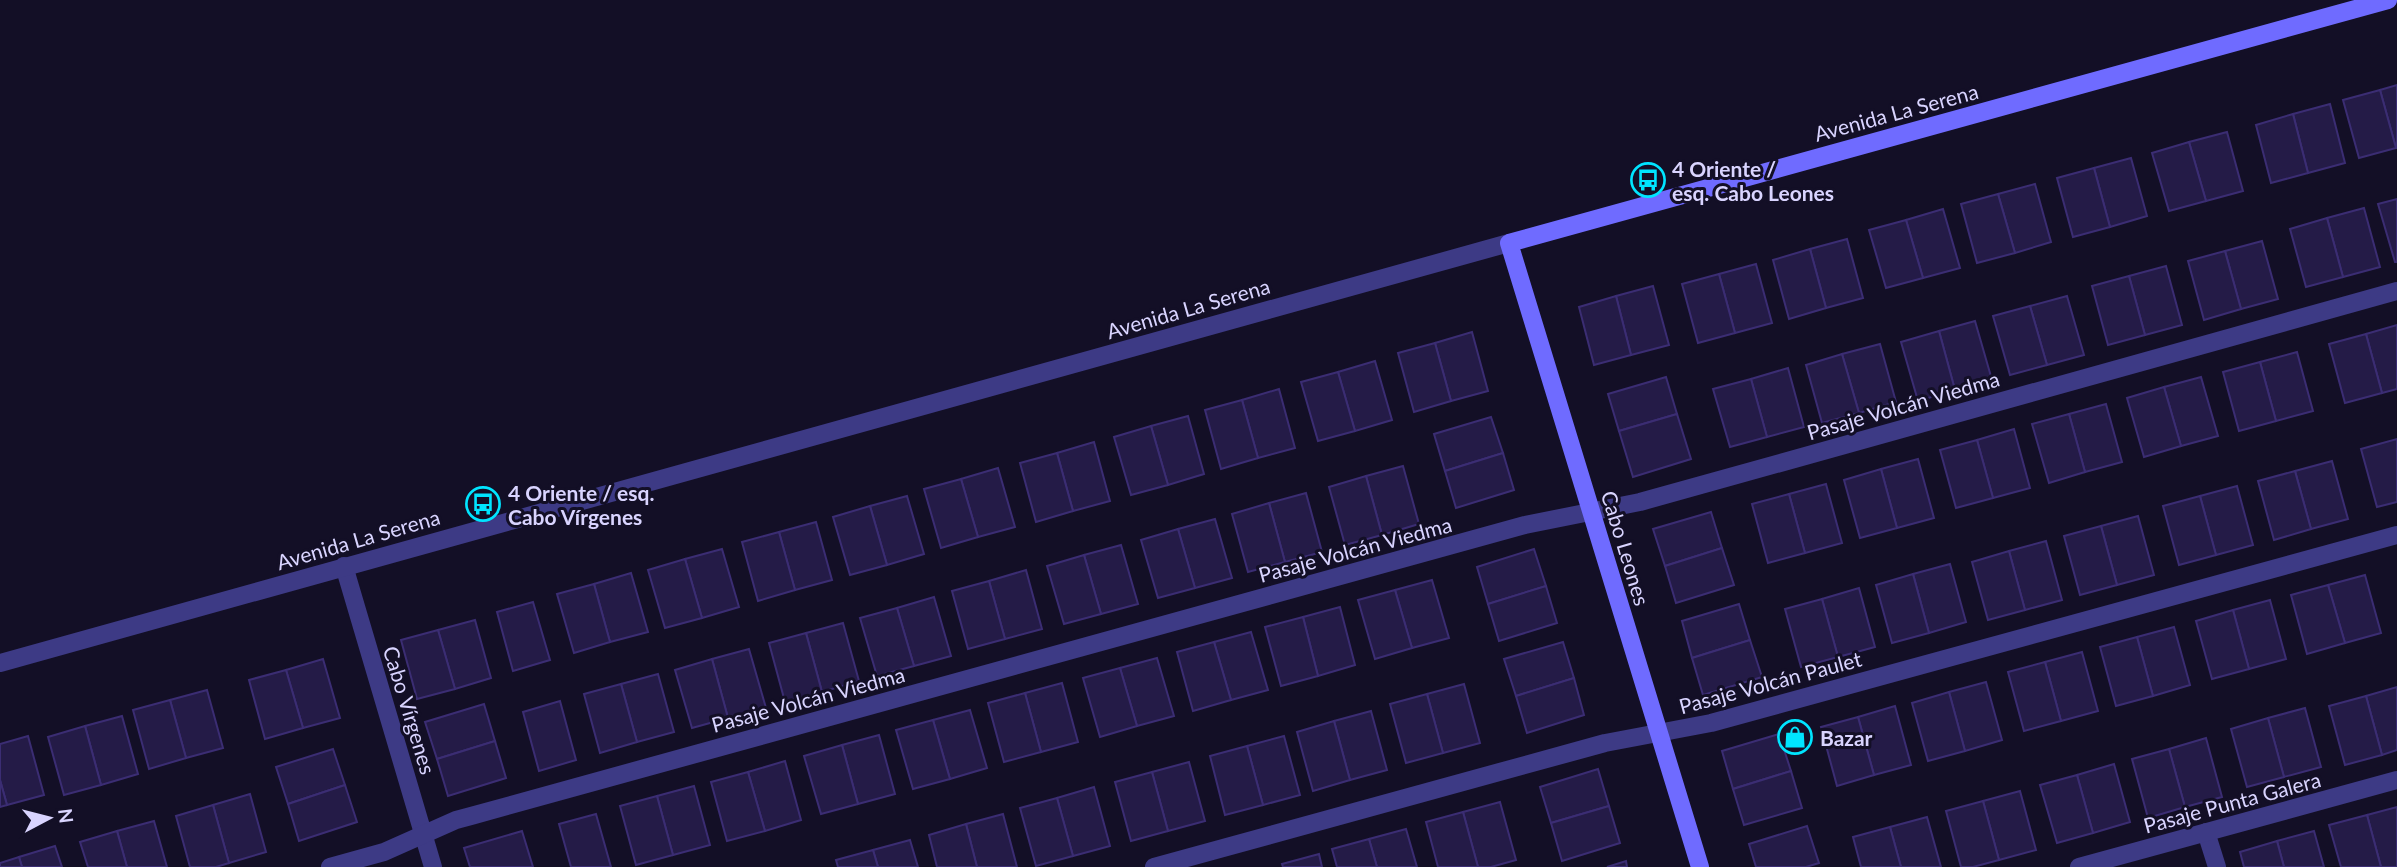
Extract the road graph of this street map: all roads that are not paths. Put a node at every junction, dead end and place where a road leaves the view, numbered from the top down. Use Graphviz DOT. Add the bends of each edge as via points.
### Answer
graph roads {
  1 [pos="2388,0"];
  2 [pos="1509,243"];
  3 [pos="2397,291"];
  4 [pos="1591,512"];
  5 [pos="2397,535"];
  6 [pos="344,566"];
  7 [pos="0,663"];
  8 [pos="1659,733"];
  9 [pos="2397,780"];
  10 [pos="2206,832"];
  11 [pos="424,835"];
  12 [pos="330,867"];
  13 [pos="433,867"];
  14 [pos="1154,867"];
  15 [pos="1700,867"];
  16 [pos="2079,867"];
  17 [pos="2217,867"];
  1 -- 2 [label="street, Avenida La Serena"];
  2 -- 4 [label="street, Cabo Leones"];
  2 -- 6 [label="street, Avenida La Serena"];
  3 -- 4 [label="street, Pasaje Volcán Viedma"];
  4 -- 8 [label="street, Cabo Leones"];
  4 -- 11 [label="street, Pasaje Volcán Viedma" via="1525,526 463,818"];
  5 -- 8 [label="street, Pasaje Volcán Paulet" via="1711,723"];
  6 -- 7 [label="street, Avenida La Serena"];
  6 -- 11 [label="street, Cabo Vírgenes"];
  8 -- 14 [label="street, Pasaje Volcán Paulet" via="1605,743"];
  8 -- 15 [label="street, Cabo Leones"];
  9 -- 10 [label="street, Pasaje Punta Galera"];
  10 -- 16 [label="street, Pasaje Punta Galera"];
  10 -- 17 [label="street"];
  11 -- 12 [label="street, Pasaje Volcán Viedma"];
  11 -- 13 [label="street, Cabo Vírgenes"];
}
